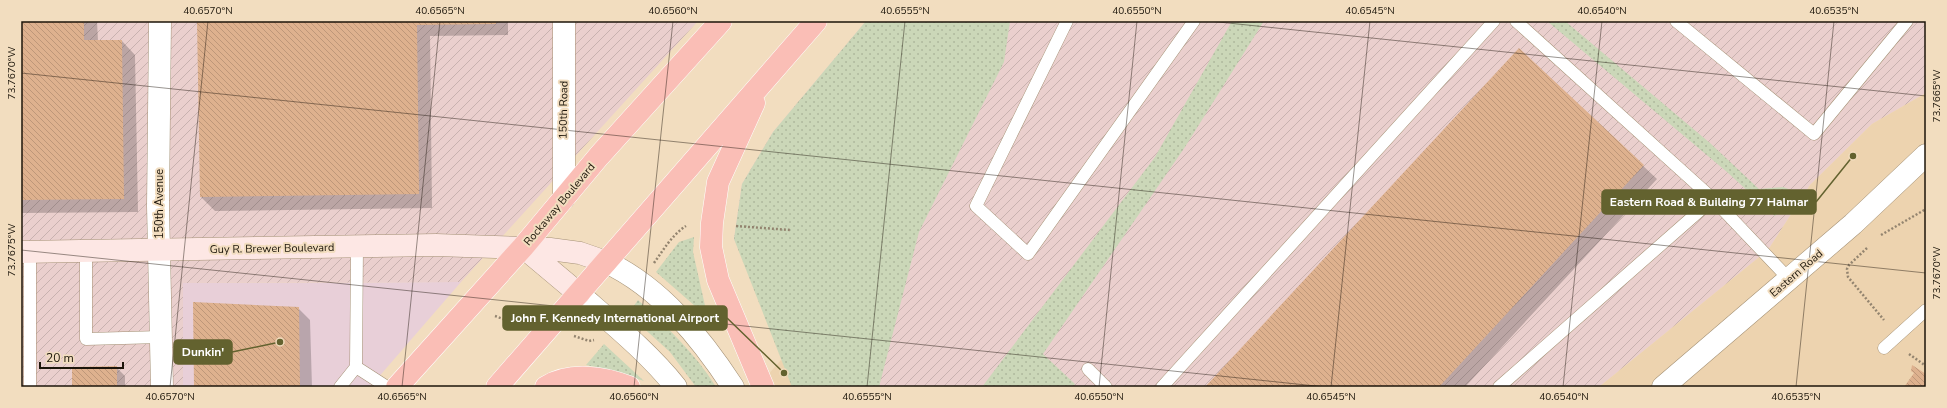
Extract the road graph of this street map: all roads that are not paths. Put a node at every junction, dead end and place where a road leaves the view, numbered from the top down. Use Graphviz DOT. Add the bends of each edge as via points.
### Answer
graph roads {
  1 [pos="160,21"];
  2 [pos="564,21"];
  3 [pos="721,21"];
  4 [pos="816,21"];
  5 [pos="1067,21"];
  6 [pos="1194,21"];
  7 [pos="1494,21"];
  8 [pos="1516,21"];
  9 [pos="1676,21"];
  10 [pos="1907,21"];
  11 [pos="764,81"];
  12 [pos="1926,155"];
  13 [pos="564,198"];
  14 [pos="1713,199"];
  15 [pos="357,247"];
  16 [pos="523,247"];
  17 [pos="159,250"];
  18 [pos="86,251"];
  19 [pos="25,252"];
  20 [pos="606,262"];
  21 [pos="1789,279"];
  22 [pos="579,294"];
  23 [pos="1926,310"];
  24 [pos="161,337"];
  25 [pos="1884,348"];
  26 [pos="356,367"];
  27 [pos="1088,370"];
  28 [pos="30,387"];
  29 [pos="162,387"];
  30 [pos="340,387"];
  31 [pos="387,387"];
  32 [pos="397,387"];
  33 [pos="497,387"];
  34 [pos="546,387"];
  35 [pos="629,387"];
  36 [pos="676,387"];
  37 [pos="733,387"];
  38 [pos="763,387"];
  39 [pos="1106,387"];
  40 [pos="1162,387"];
  41 [pos="1499,387"];
  42 [pos="1663,387"];
  1 -- 17 [label="street, 150th Avenue"];
  2 -- 13 [label="street, 150th Road"];
  3 -- 13 [label="highway, Rockaway Boulevard"];
  4 -- 11 [label="highway"];
  5 -- 6 [label="lane" via="976,206 1028,254"];
  7 -- 40 [label="lane"];
  8 -- 14 [label="lane"];
  9 -- 10 [label="lane" via="1814,134"];
  11 -- 20 [label="highway"];
  11 -- 38 [label="highway" via="718,182 711,247 718,280"];
  12 -- 21 [label="street, Eastern Road" via="1853,224"];
  13 -- 16 [label="highway, Rockaway Boulevard"];
  14 -- 21 [label="lane"];
  14 -- 41 [label="lane"];
  15 -- 16 [label="main road, Guy R. Brewer Boulevard"];
  15 -- 17 [label="main road, Guy R. Brewer Boulevard"];
  15 -- 26 [label="lane"];
  16 -- 20 [label="main road, Guy R. Brewer Boulevard" via="575,252"];
  16 -- 22 [label="main road"];
  16 -- 32 [label="highway, Rockaway Boulevard"];
  17 -- 18 [label="main road, Guy R. Brewer Boulevard"];
  17 -- 24 [label="street, 150th Avenue"];
  18 -- 19 [label="main road, Guy R. Brewer Boulevard"];
  18 -- 24 [label="lane" via="86,339"];
  19 -- 28 [label="lane"];
  20 -- 22 [label="highway"];
  20 -- 37 [label="street" via="633,276 668,306 709,351"];
  21 -- 42 [label="street, Eastern Road"];
  22 -- 33 [label="highway"];
  22 -- 36 [label="street" via="639,347"];
  23 -- 25 [label="lane"];
  24 -- 29 [label="street, 150th Avenue"];
  26 -- 30 [label="lane"];
  26 -- 31 [label="lane"];
  27 -- 39 [label="lane"];
  34 -- 35 [label="highway" via="565,379 578,378"];
}
